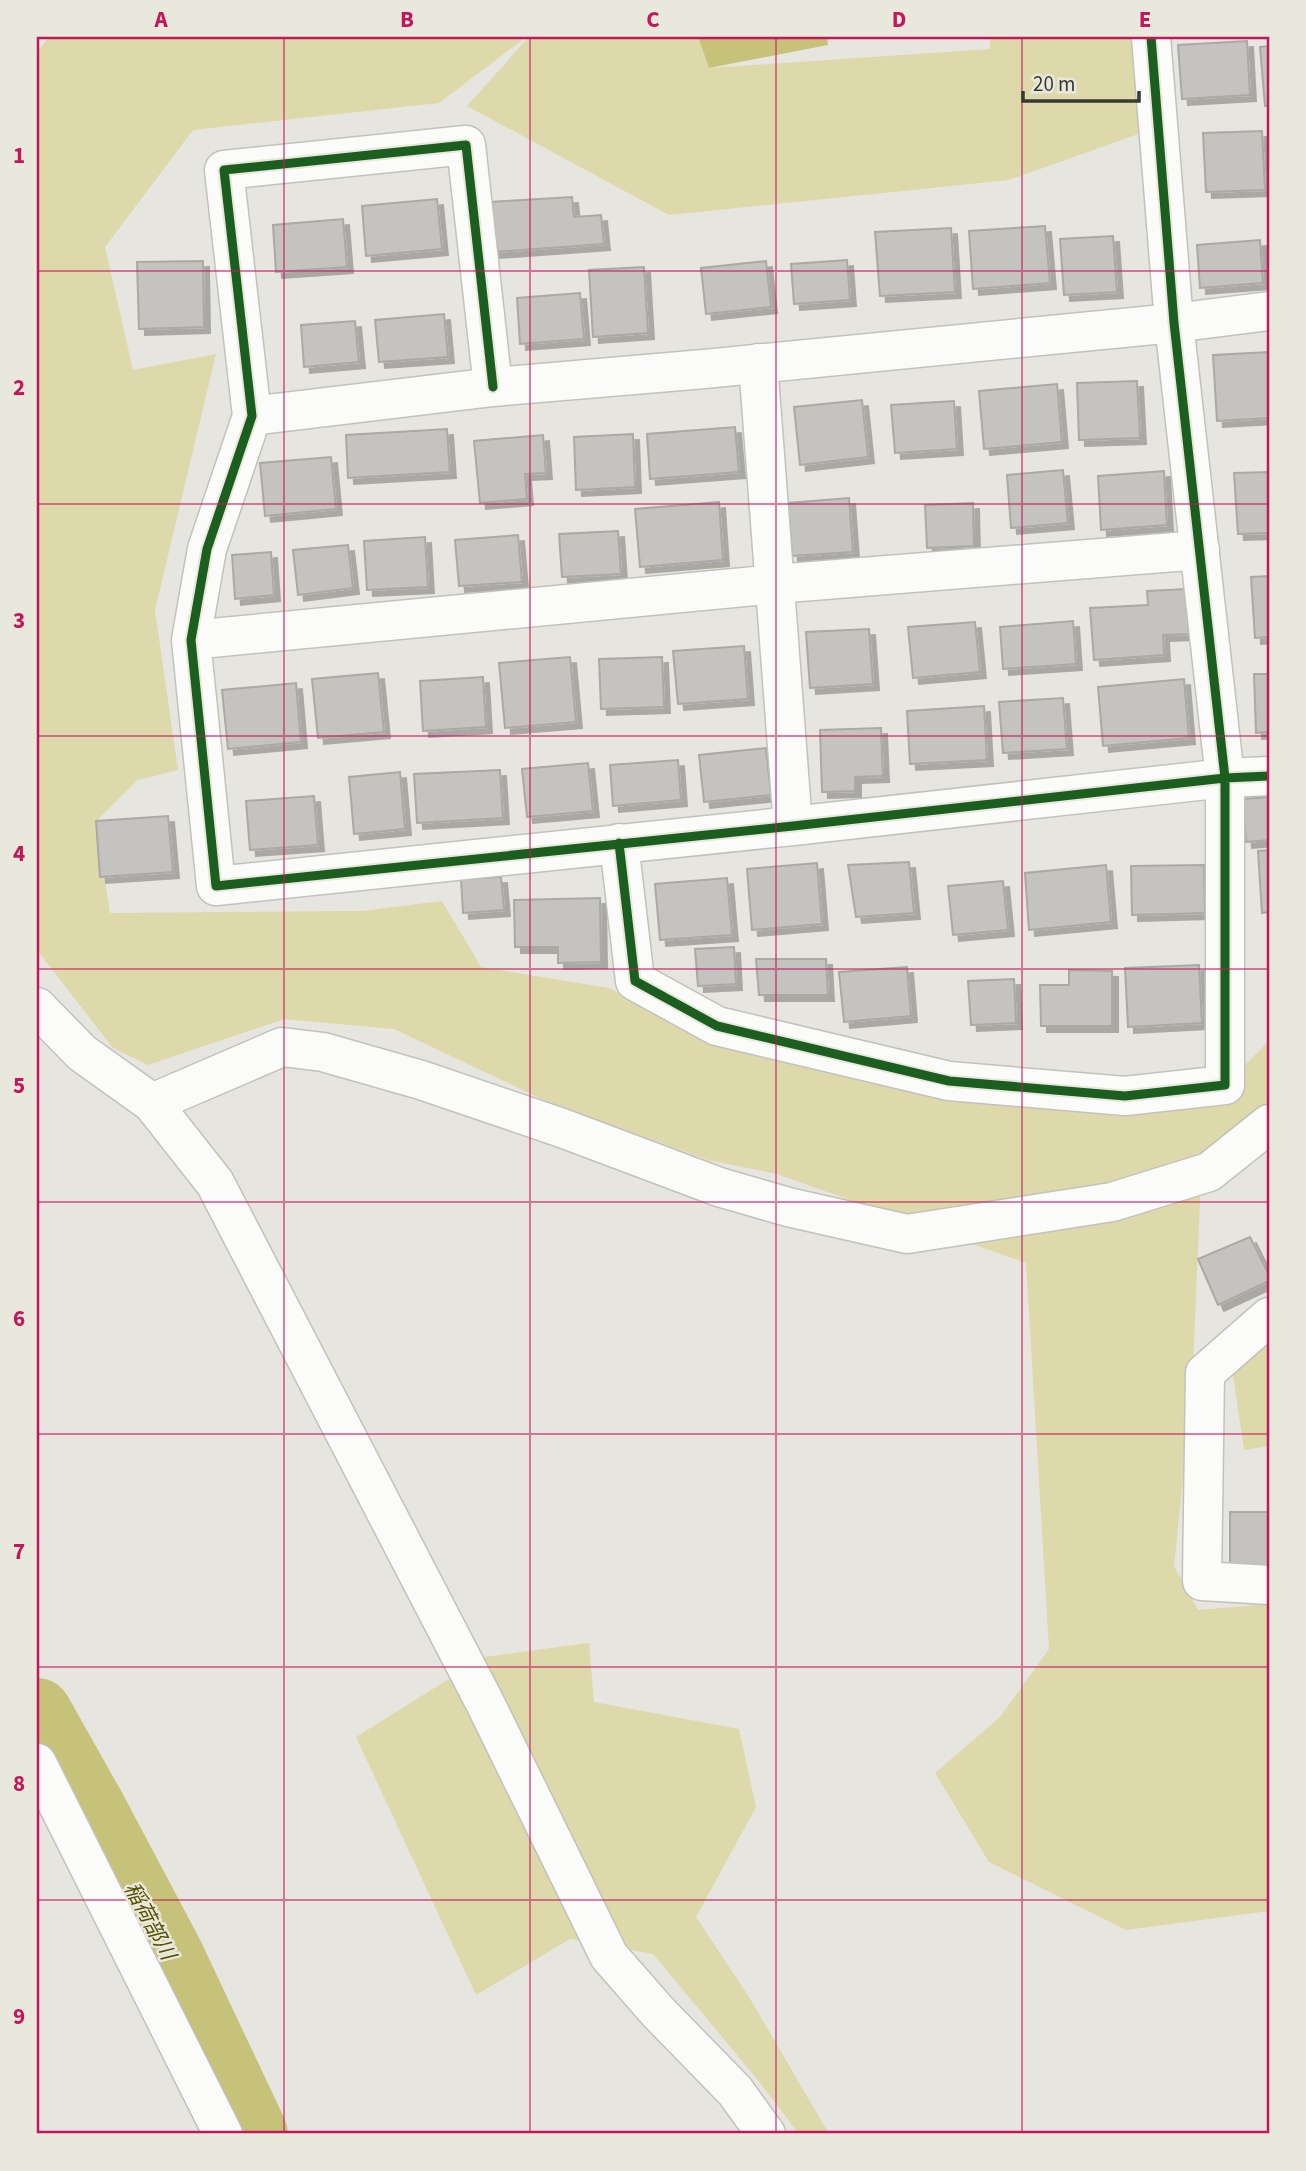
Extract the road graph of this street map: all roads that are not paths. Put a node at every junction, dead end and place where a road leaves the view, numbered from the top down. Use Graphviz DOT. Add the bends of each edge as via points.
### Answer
graph roads {
  1 [pos="1151,37"];
  2 [pos="1269,311"];
  3 [pos="1174,323"];
  4 [pos="758,363"];
  5 [pos="493,387"];
  6 [pos="252,416"];
  7 [pos="1200,550"];
  8 [pos="775,584"];
  9 [pos="191,640"];
  10 [pos="1269,776"];
  11 [pos="1225,778"];
  12 [pos="793,826"];
  13 [pos="619,843"];
  14 [pos="37,1007"];
  15 [pos="152,1103"];
  16 [pos="1269,1124"];
  17 [pos="1269,1317"];
  18 [pos="1269,1585"];
  19 [pos="37,1763"];
  20 [pos="223,2134"];
  21 [pos="766,2134"];
  1 -- 3 [label="street"];
  2 -- 3 [label="street"];
  3 -- 4 [label="street"];
  3 -- 7 [label="street"];
  4 -- 5 [label="street"];
  4 -- 8 [label="street"];
  5 -- 6 [label="street"];
  5 -- 6 [label="street" via="466,145 225,170"];
  6 -- 9 [label="street" via="207,549"];
  7 -- 8 [label="street"];
  7 -- 11 [label="street"];
  8 -- 9 [label="street"];
  8 -- 12 [label="street"];
  9 -- 13 [label="street" via="216,886"];
  10 -- 11 [label="street"];
  11 -- 12 [label="street"];
  11 -- 13 [label="street" via="1225,1085 1175,1091 1125,1096 949,1081 717,1026 635,981"];
  12 -- 13 [label="street"];
  14 -- 15 [label="street" via="82,1054"];
  15 -- 16 [label="street" via="282,1047 323,1052 447,1088 719,1187 907,1234 1112,1202 1209,1172"];
  15 -- 21 [label="street" via="215,1183 485,1703 609,1956 735,2091"];
  17 -- 18 [label="street" via="1205,1373 1202,1581"];
  19 -- 20 [label="street"];
}
